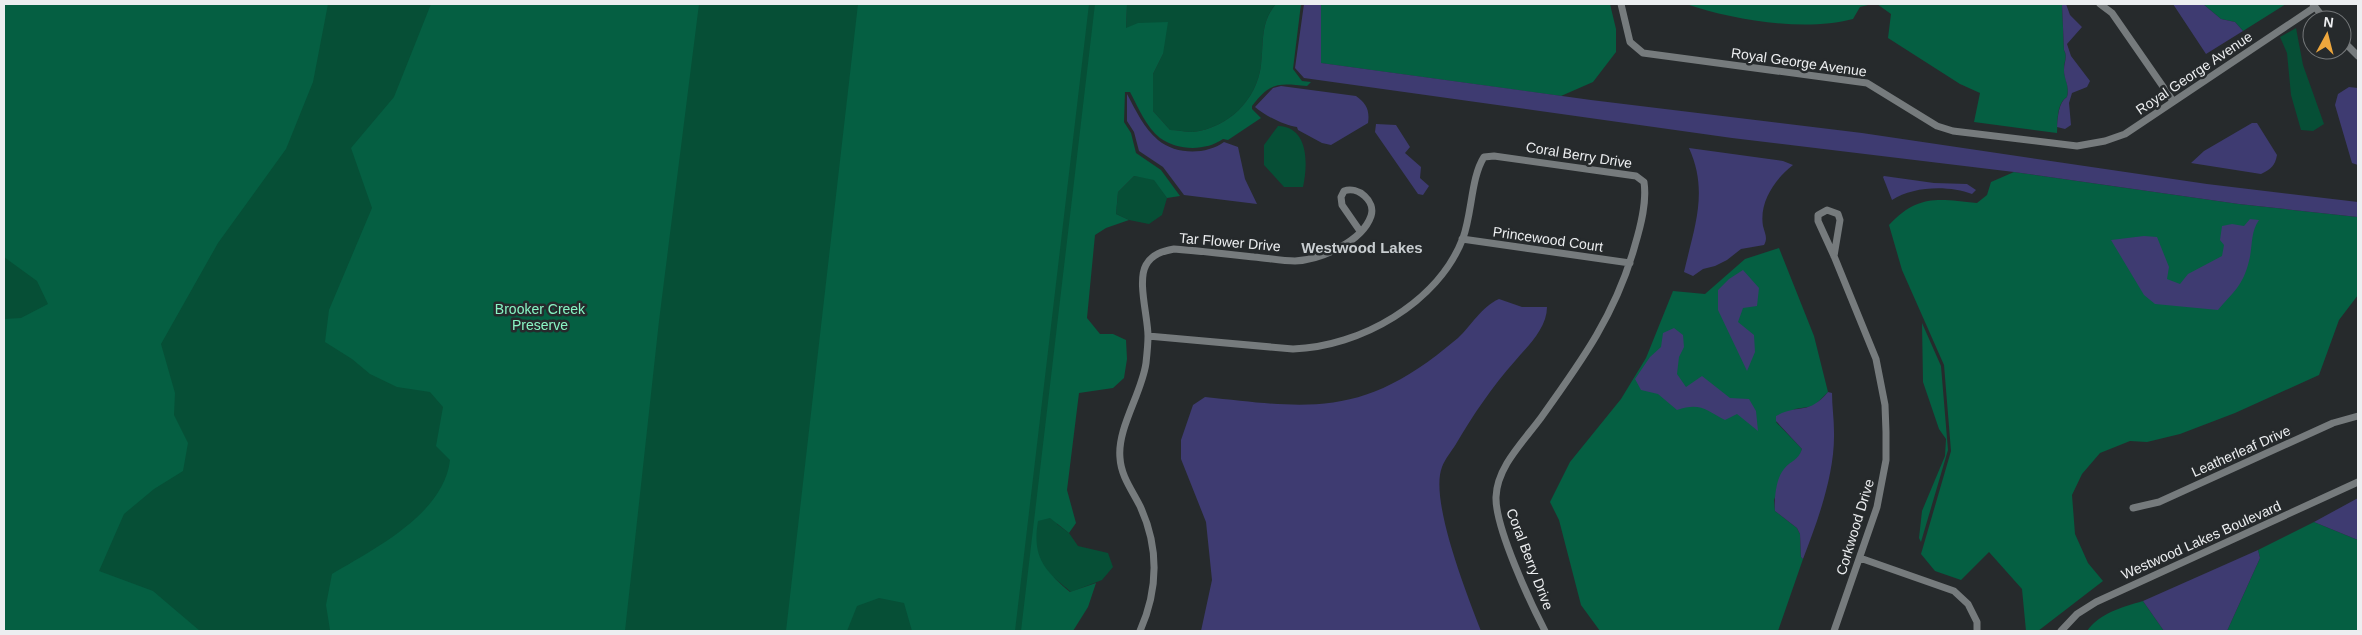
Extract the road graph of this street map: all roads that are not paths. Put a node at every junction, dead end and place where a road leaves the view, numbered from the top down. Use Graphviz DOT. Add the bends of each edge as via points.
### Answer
graph roads {
  1 [pos="1621,4"];
  2 [pos="2100,4"];
  3 [pos="2314,5"];
  4 [pos="2173,101"];
  5 [pos="1360,231"];
  6 [pos="1462,239"];
  7 [pos="1834,256"];
  8 [pos="1630,264"];
  9 [pos="1148,336"];
  10 [pos="2358,416"];
  11 [pos="2358,482"];
  12 [pos="2133,508"];
  13 [pos="1860,558"];
  14 [pos="1140,631"];
  15 [pos="1545,631"];
  16 [pos="1834,631"];
  17 [pos="1977,631"];
  18 [pos="2061,631"];
  1 -- 4 [label="street, Royal George Avenue" via="1630,42 1643,53 1867,83 1944,129 2078,146 2125,134"];
  2 -- 4 [label="street" via="2112,13"];
  3 -- 4 [label="street, Royal George Avenue"];
  5 -- 5 [label="street, Tar Flower Drive" via="1368,222 1372,209 1358,190 1350,188 1341,197 1342,205"];
  5 -- 9 [label="street, Tar Flower Drive" via="1329,253 1295,261 1174,249 1160,252 1146,264 1142,276"];
  6 -- 8 [label="street, Princewood Court"];
  6 -- 8 [label="street, Coral Berry Drive" via="1478,167 1484,158 1494,156 1616,172 1636,176 1644,182 1646,194"];
  6 -- 9 [label="street, Coral Berry Drive" via="1443,272 1421,297 1383,324 1351,338 1293,349"];
  7 -- 7 [label="street, Corkwood Drive" via="1818,221 1818,216 1827,210 1838,214 1840,220"];
  7 -- 13 [label="street, Corkwood Drive" via="1876,359 1885,405 1886,460 1877,507"];
  8 -- 15 [label="street, Coral Berry Drive" via="1600,332 1503,469 1496,495 1498,516"];
  9 -- 14 [label="street, Tar Flower Drive" via="1140,392 1120,448 1127,482 1148,523 1154,557 1152,595"];
  10 -- 12 [label="street, Leatherleaf Drive" via="2332,423 2159,502"];
  11 -- 18 [label="street, Westwood Lakes Boulevard" via="2096,602 2077,614"];
  13 -- 16 [label="street, Corkwood Drive"];
  13 -- 17 [label="street" via="1954,592 1968,604 1977,622"];
}
